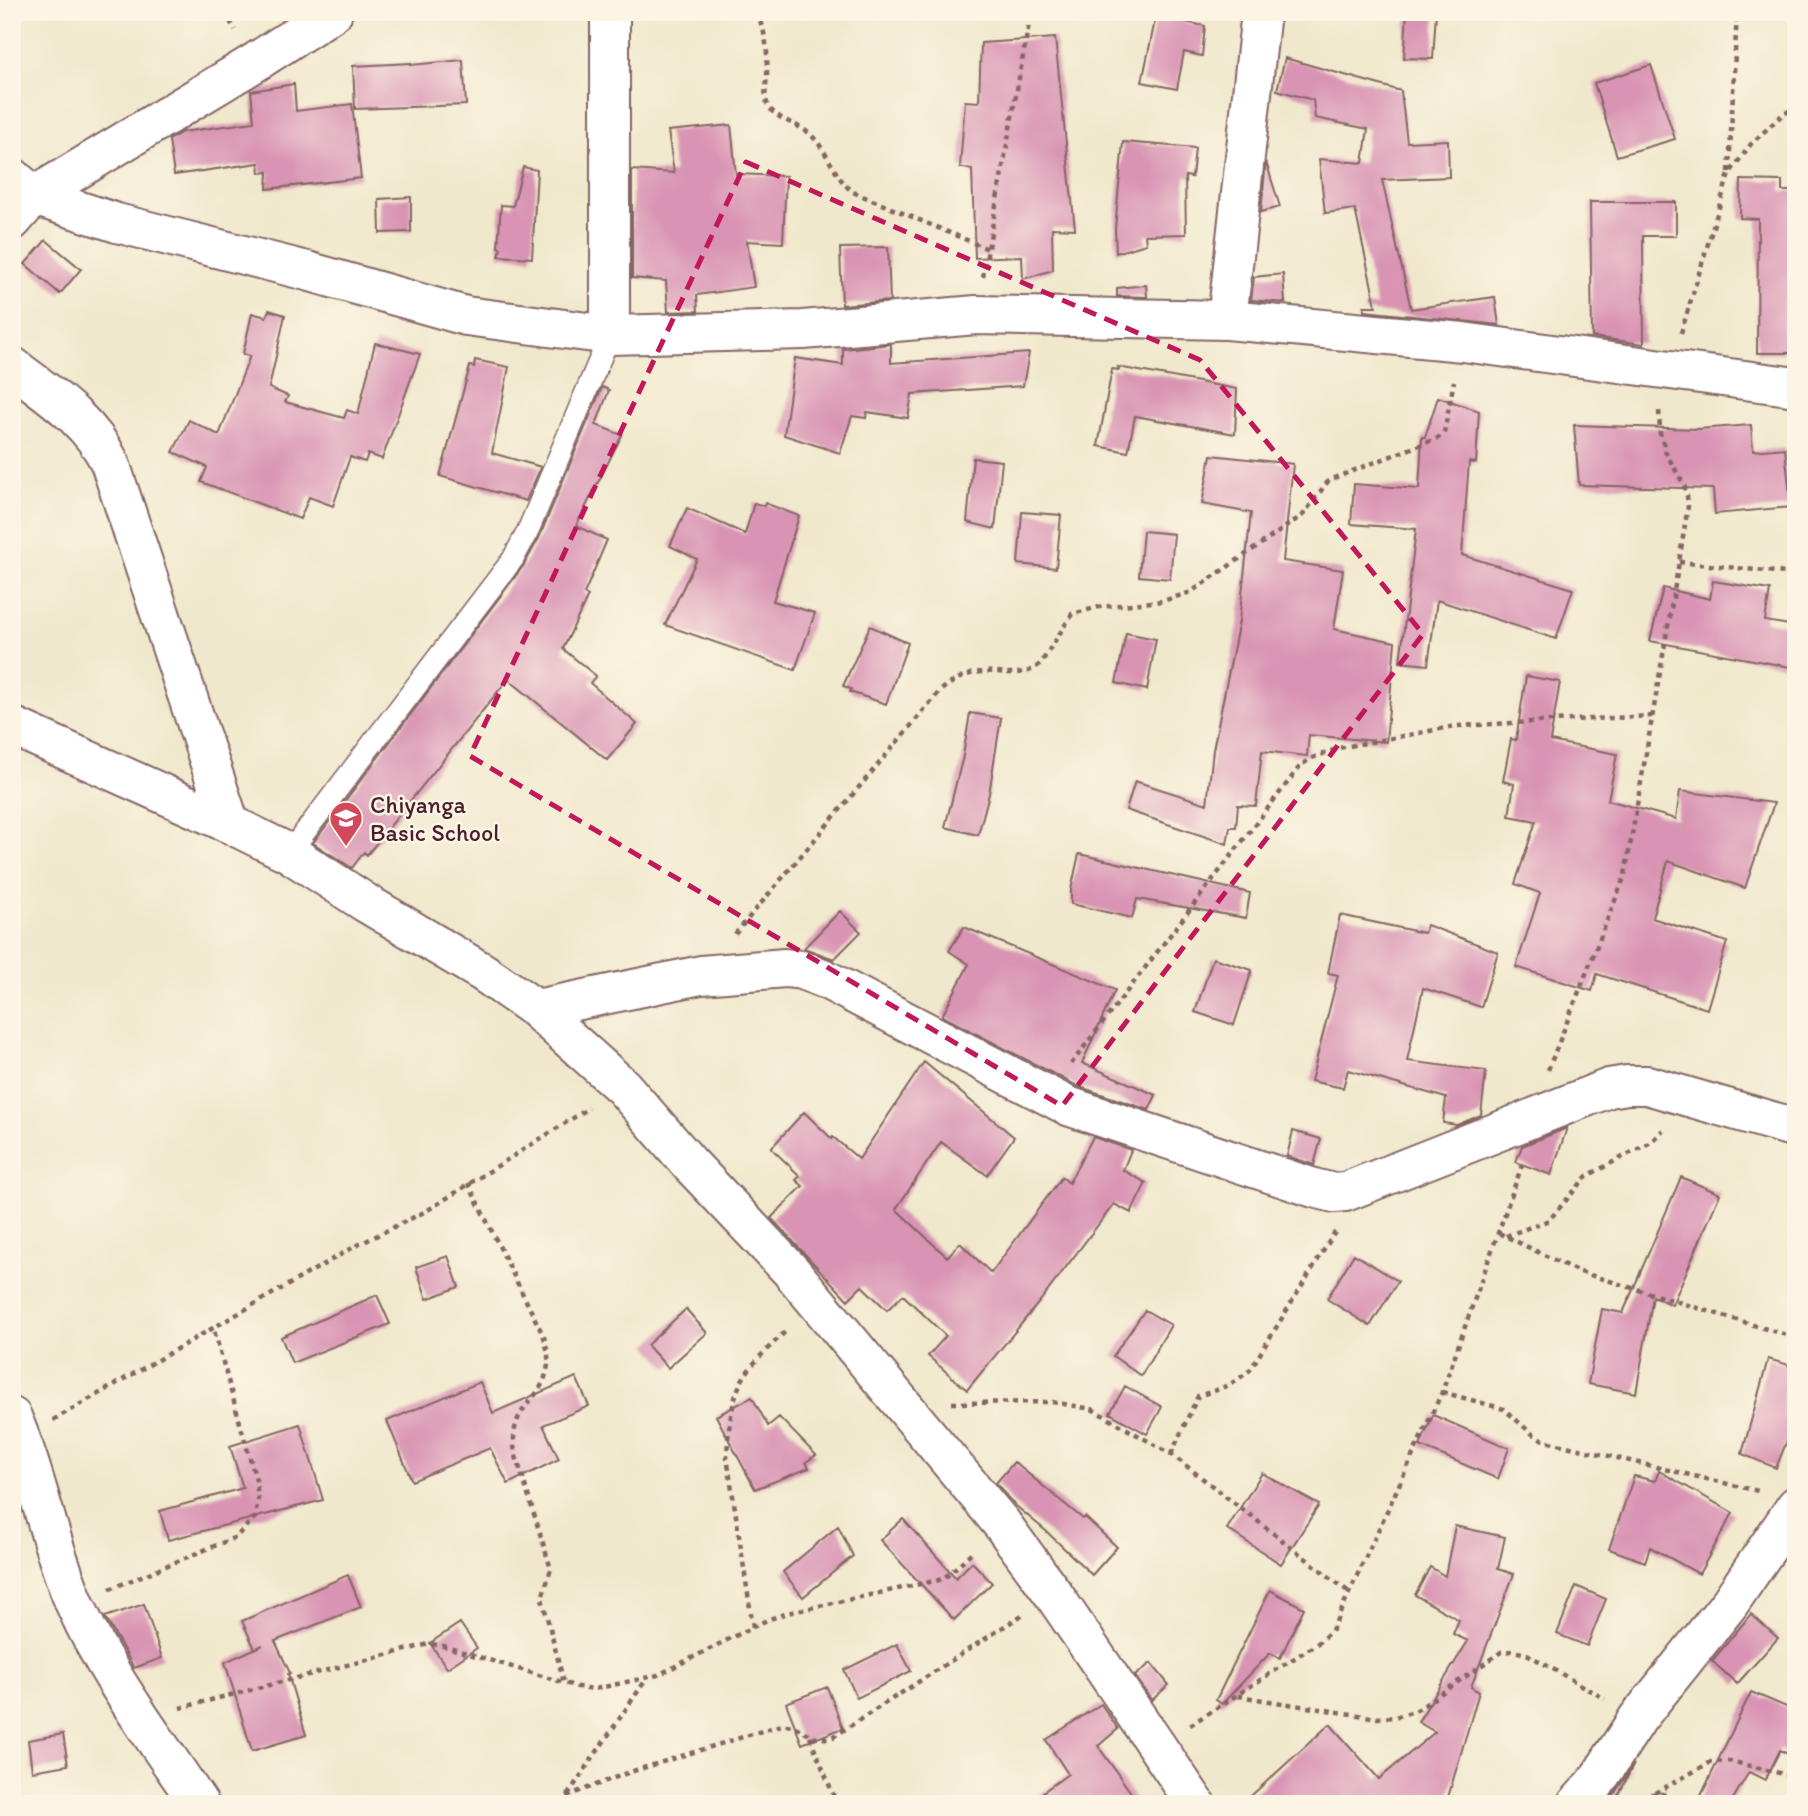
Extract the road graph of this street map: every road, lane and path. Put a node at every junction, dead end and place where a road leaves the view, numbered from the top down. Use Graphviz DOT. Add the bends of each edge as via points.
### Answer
graph roads {
  1 [pos="333,12"];
  2 [pos="610,12"];
  3 [pos="757,12"];
  4 [pos="1031,12"];
  5 [pos="1261,12"];
  6 [pos="1737,12"];
  7 [pos="1796,107"];
  8 [pos="1729,174"];
  9 [pos="19,198"];
  10 [pos="988,249"];
  11 [pos="976,315"];
  12 [pos="1227,320"];
  13 [pos="610,335"];
  14 [pos="1463,342"];
  15 [pos="12,366"];
  16 [pos="1666,370"];
  17 [pos="1796,387"];
  18 [pos="1679,562"];
  19 [pos="1796,577"];
  20 [pos="1652,716"];
  21 [pos="12,726"];
  22 [pos="230,824"];
  23 [pos="289,853"];
  24 [pos="701,975"];
  25 [pos="536,1009"];
  26 [pos="623,1087"];
  27 [pos="1047,1095"];
  28 [pos="1692,1099"];
  29 [pos="1529,1119"];
  30 [pos="1796,1128"];
  31 [pos="1365,1183"];
  32 [pos="468,1184"];
  33 [pos="1499,1233"];
  34 [pos="1506,1236"];
  35 [pos="816,1301"];
  36 [pos="214,1327"];
  37 [pos="1796,1338"];
  38 [pos="1442,1392"];
  39 [pos="902,1404"];
  40 [pos="17,1427"];
  41 [pos="1171,1454"];
  42 [pos="1783,1500"];
  43 [pos="1002,1524"];
  44 [pos="1349,1592"];
  45 [pos="1054,1595"];
  46 [pos="75,1604"];
  47 [pos="753,1628"];
  48 [pos="648,1677"];
  49 [pos="564,1683"];
  50 [pos="1237,1696"];
  51 [pos="1638,1718"];
  52 [pos="139,1719"];
  53 [pos="810,1737"];
  54 [pos="1157,1747"];
  55 [pos="1796,1777"];
  56 [pos="1655,1793"];
  57 [pos="567,1796"];
  58 [pos="1624,1801"];
  59 [pos="199,1804"];
  60 [pos="565,1804"];
  61 [pos="837,1804"];
  62 [pos="1196,1804"];
  63 [pos="1577,1804"];
  64 [pos="1679,1804"];
  1 -- 9 [label="street" via="254,63"];
  2 -- 13 [label="street"];
  3 -- 10 [label="path" via="767,41 766,99 770,110 806,131 853,192"];
  4 -- 10 [label="path"];
  5 -- 12 [label="street"];
  6 -- 8 [label="path"];
  7 -- 8 [label="path" via="1751,144"];
  8 -- 16 [label="path"];
  9 -- 13 [label="street" via="466,316"];
  10 -- 11 [label="path"];
  11 -- 12 [label="street"];
  11 -- 13 [label="street" via="803,330"];
  12 -- 14 [label="street"];
  13 -- 23 [label="lane" via="513,559"];
  14 -- 16 [label="street"];
  14 -- 24 [label="path" via="1444,433 1438,438 1329,480 1303,514 1191,592 1163,601 1072,614 1035,669 1025,674 980,671 941,690"];
  15 -- 22 [label="street" via="87,427 101,444"];
  16 -- 17 [label="street"];
  16 -- 18 [label="path" via="1660,433 1684,485 1688,506"];
  18 -- 19 [label="path"];
  18 -- 20 [label="path"];
  20 -- 27 [label="path" via="1456,726 1339,748 1312,758 1301,765"];
  20 -- 29 [label="path" via="1625,875"];
  21 -- 22 [label="street"];
  22 -- 23 [label="street"];
  23 -- 25 [label="street"];
  24 -- 25 [label="street"];
  24 -- 27 [label="street" via="802,970"];
  25 -- 26 [label="street"];
  26 -- 32 [label="path"];
  26 -- 35 [label="street"];
  27 -- 31 [label="street" via="1091,1114 1324,1191 1345,1192"];
  28 -- 29 [label="street" via="1627,1085"];
  28 -- 30 [label="street"];
  28 -- 34 [label="path" via="1651,1142 1587,1177 1549,1220"];
  29 -- 31 [label="street"];
  29 -- 33 [label="path" via="1522,1165"];
  31 -- 41 [label="path" via="1250,1370 1220,1390 1198,1396"];
  32 -- 36 [label="path"];
  32 -- 49 [label="path" via="544,1337 548,1354 545,1380 519,1414 514,1441 551,1569 542,1598"];
  33 -- 34 [label="path"];
  33 -- 38 [label="path"];
  34 -- 37 [label="path" via="1577,1271"];
  35 -- 39 [label="street"];
  35 -- 47 [label="path" via="752,1366 736,1393 727,1457"];
  36 -- 40 [label="path"];
  36 -- 46 [label="path" via="256,1480 255,1517 236,1536"];
  38 -- 42 [label="path" via="1504,1409 1545,1441"];
  38 -- 44 [label="path"];
  39 -- 41 [label="path" via="1069,1404 1092,1409"];
  39 -- 43 [label="street"];
  40 -- 46 [label="street"];
  41 -- 44 [label="path"];
  42 -- 51 [label="street" via="1729,1604"];
  43 -- 45 [label="street"];
  43 -- 47 [label="path" via="939,1580 787,1613"];
  44 -- 50 [label="path" via="1332,1630"];
  45 -- 53 [label="path" via="833,1737"];
  45 -- 54 [label="street"];
  46 -- 52 [label="street"];
  47 -- 48 [label="path"];
  48 -- 49 [label="path" via="595,1689"];
  48 -- 57 [label="path"];
  49 -- 52 [label="path" via="429,1644"];
  50 -- 51 [label="path" via="1395,1717 1417,1710 1501,1652 1513,1651 1527,1654"];
  50 -- 54 [label="path"];
  51 -- 63 [label="street"];
  52 -- 59 [label="street"];
  53 -- 57 [label="path" via="793,1725 778,1726"];
  53 -- 61 [label="path"];
  54 -- 62 [label="street"];
  55 -- 56 [label="path" via="1711,1762"];
  56 -- 58 [label="path"];
  56 -- 64 [label="path"];
  57 -- 60 [label="path"];
}
